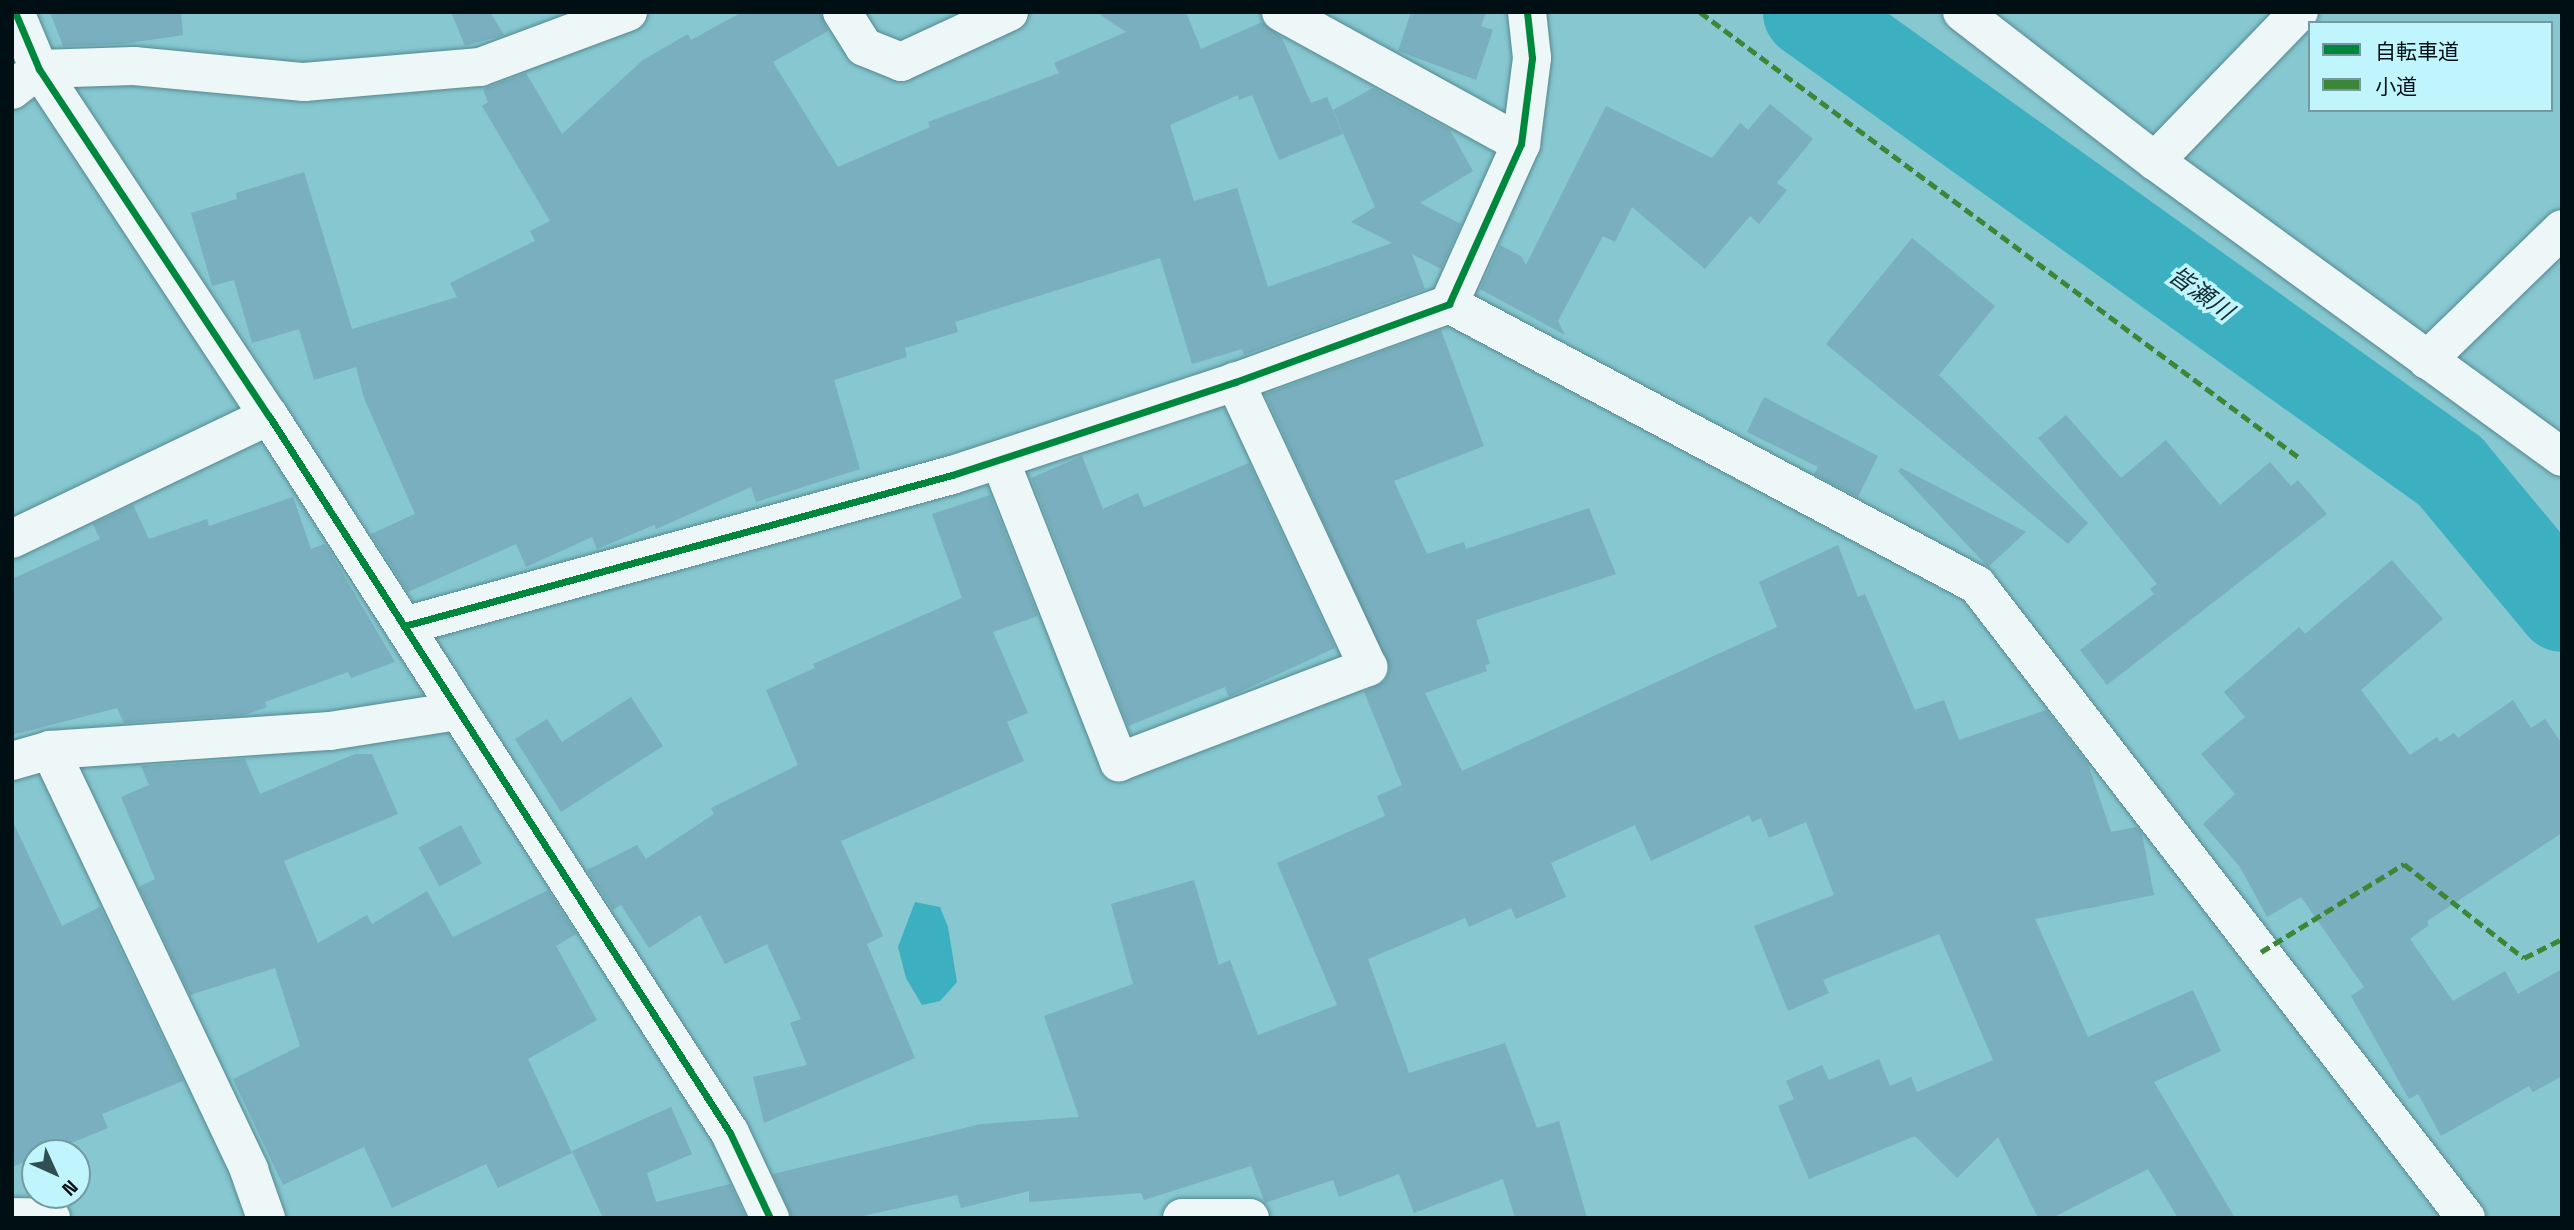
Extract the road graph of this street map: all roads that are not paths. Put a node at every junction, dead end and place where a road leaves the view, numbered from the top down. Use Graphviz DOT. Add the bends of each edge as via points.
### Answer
graph roads {
  1 [pos="15,12"];
  2 [pos="628,12"];
  3 [pos="842,12"];
  4 [pos="1009,12"];
  5 [pos="1281,12"];
  6 [pos="1527,12"];
  7 [pos="2298,12"];
  8 [pos="1972,16"];
  9 [pos="26,80"];
  10 [pos="1521,144"];
  11 [pos="2155,161"];
  12 [pos="2562,229"];
  13 [pos="1449,304"];
  14 [pos="2427,360"];
  15 [pos="1235,382"];
  16 [pos="269,416"];
  17 [pos="2562,457"];
  18 [pos="1000,460"];
  19 [pos="12,539"];
  20 [pos="404,626"];
  21 [pos="457,711"];
  22 [pos="50,750"];
  23 [pos="12,761"];
  24 [pos="12,1217"];
  25 [pos="51,1218"];
  26 [pos="266,1218"];
  27 [pos="770,1218"];
  28 [pos="1182,1218"];
  29 [pos="1251,1218"];
  30 [pos="2466,1218"];
  1 -- 9 [label="street"];
  2 -- 9 [label="street" via="480,67 304,82 134,66"];
  3 -- 4 [label="street" via="864,47 901,62"];
  5 -- 10 [label="street"];
  6 -- 10 [label="street" via="1532,58"];
  7 -- 11 [label="street"];
  8 -- 11 [label="street"];
  9 -- 16 [label="street"];
  10 -- 13 [label="street"];
  11 -- 14 [label="street"];
  12 -- 14 [label="street"];
  13 -- 15 [label="street"];
  13 -- 30 [label="street" via="1977,585"];
  14 -- 17 [label="street"];
  15 -- 18 [label="street"];
  15 -- 18 [label="street" via="1368,667 1119,762"];
  16 -- 19 [label="street"];
  16 -- 20 [label="street"];
  18 -- 20 [label="street"];
  20 -- 21 [label="street"];
  21 -- 22 [label="street" via="330,731"];
  21 -- 27 [label="street" via="730,1133"];
  22 -- 23 [label="street"];
  22 -- 26 [label="street" via="249,1170"];
  24 -- 25 [label="street"];
  28 -- 29 [label="street"];
}
